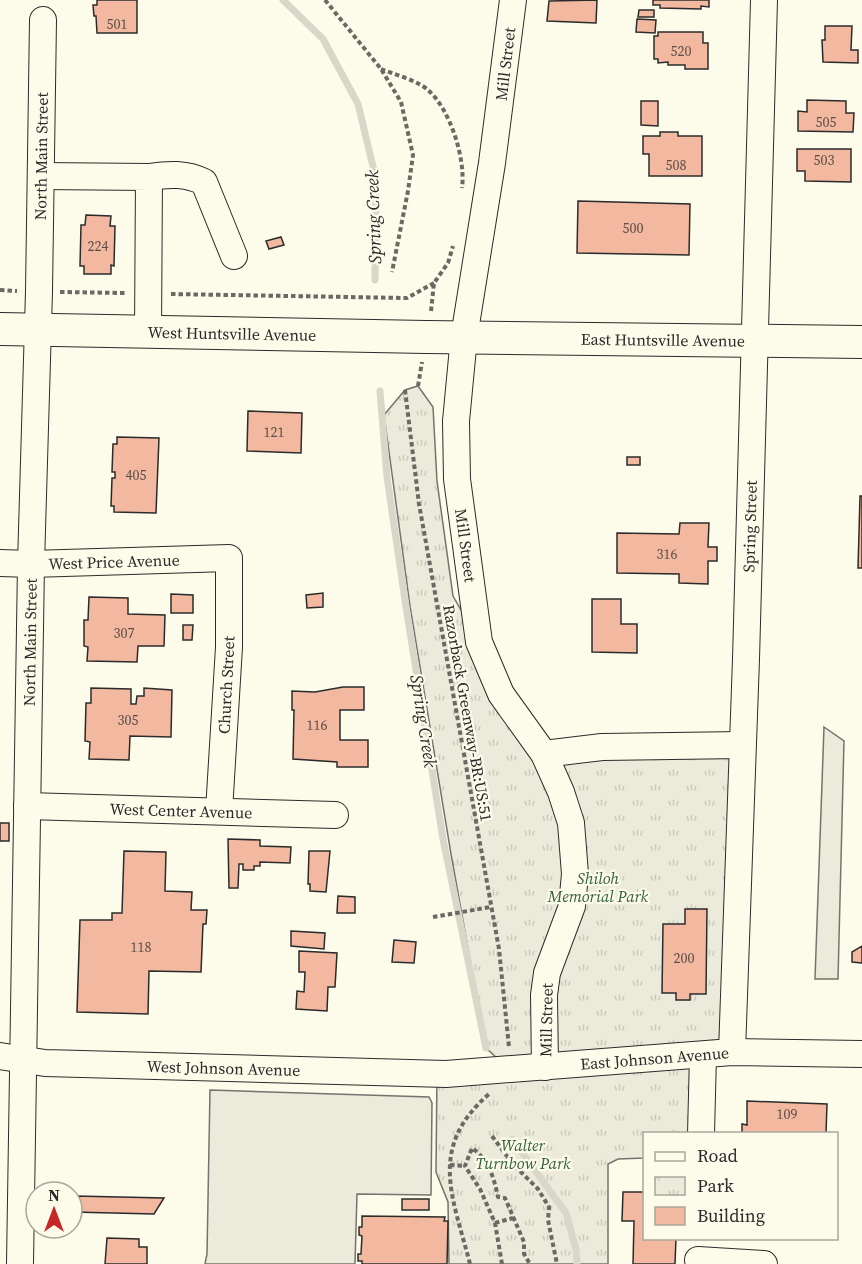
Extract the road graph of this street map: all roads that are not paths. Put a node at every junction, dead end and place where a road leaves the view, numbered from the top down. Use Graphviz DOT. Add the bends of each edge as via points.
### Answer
graph roads {
  1 [pos="513,0"];
  2 [pos="764,0"];
  3 [pos="44,20"];
  4 [pos="41,176"];
  5 [pos="149,177"];
  6 [pos="234,256"];
  7 [pos="0,329"];
  8 [pos="37,329"];
  9 [pos="147,332"];
  10 [pos="464,337"];
  11 [pos="756,341"];
  12 [pos="862,342"];
  13 [pos="229,558"];
  14 [pos="0,563"];
  15 [pos="31,564"];
  16 [pos="742,745"];
  17 [pos="544,754"];
  18 [pos="27,806"];
  19 [pos="219,811"];
  20 [pos="335,815"];
  21 [pos="732,1052"];
  22 [pos="862,1054"];
  23 [pos="703,1055"];
  24 [pos="11,1058"];
  25 [pos="545,1067"];
  26 [pos="446,1074"];
  27 [pos="701,1132"];
  28 [pos="698,1254"];
  29 [pos="20,1264"];
  30 [pos="764,1264"];
  1 -- 10 [label="street, Mill Street"];
  2 -- 11 [label="street, Spring Street"];
  3 -- 4 [label="street, North Main Street"];
  4 -- 5 [label="street"];
  4 -- 8 [label="street, North Main Street"];
  5 -- 6 [label="street" via="174,174 204,182"];
  5 -- 9 [label="street"];
  7 -- 8 [label="main road, West Huntsville Avenue"];
  8 -- 9 [label="main road, West Huntsville Avenue"];
  8 -- 15 [label="street, North Main Street"];
  9 -- 10 [label="main road, West Huntsville Avenue"];
  10 -- 11 [label="main road, East Huntsville Avenue"];
  10 -- 17 [label="street, Mill Street" via="456,421 457,479 479,642 501,694"];
  11 -- 12 [label="main road, East Huntsville Avenue"];
  11 -- 16 [label="street, Spring Street"];
  13 -- 15 [label="street, West Price Avenue"];
  13 -- 19 [label="street, Church Street" via="229,647"];
  14 -- 15 [label="street, West Price Avenue"];
  15 -- 18 [label="street, North Main Street"];
  16 -- 17 [label="street" via="602,747"];
  16 -- 21 [label="street, Spring Street"];
  17 -- 25 [label="street, Mill Street" via="571,824 575,874 572,906 544,995"];
  18 -- 19 [label="street, West Center Avenue"];
  18 -- 24 [label="street, North Main Street"];
  19 -- 20 [label="street, West Center Avenue"];
  21 -- 22 [label="street, East Johnson Avenue"];
  21 -- 23 [label="street, East Johnson Avenue"];
  23 -- 25 [label="street, East Johnson Avenue"];
  23 -- 27 [label="street"];
  24 -- 26 [label="street, West Johnson Avenue" via="45,1063"];
  24 -- 29 [label="street, North Main Street"];
  25 -- 26 [label="street, East Johnson Avenue"];
  28 -- 30 [label="street"];
}
